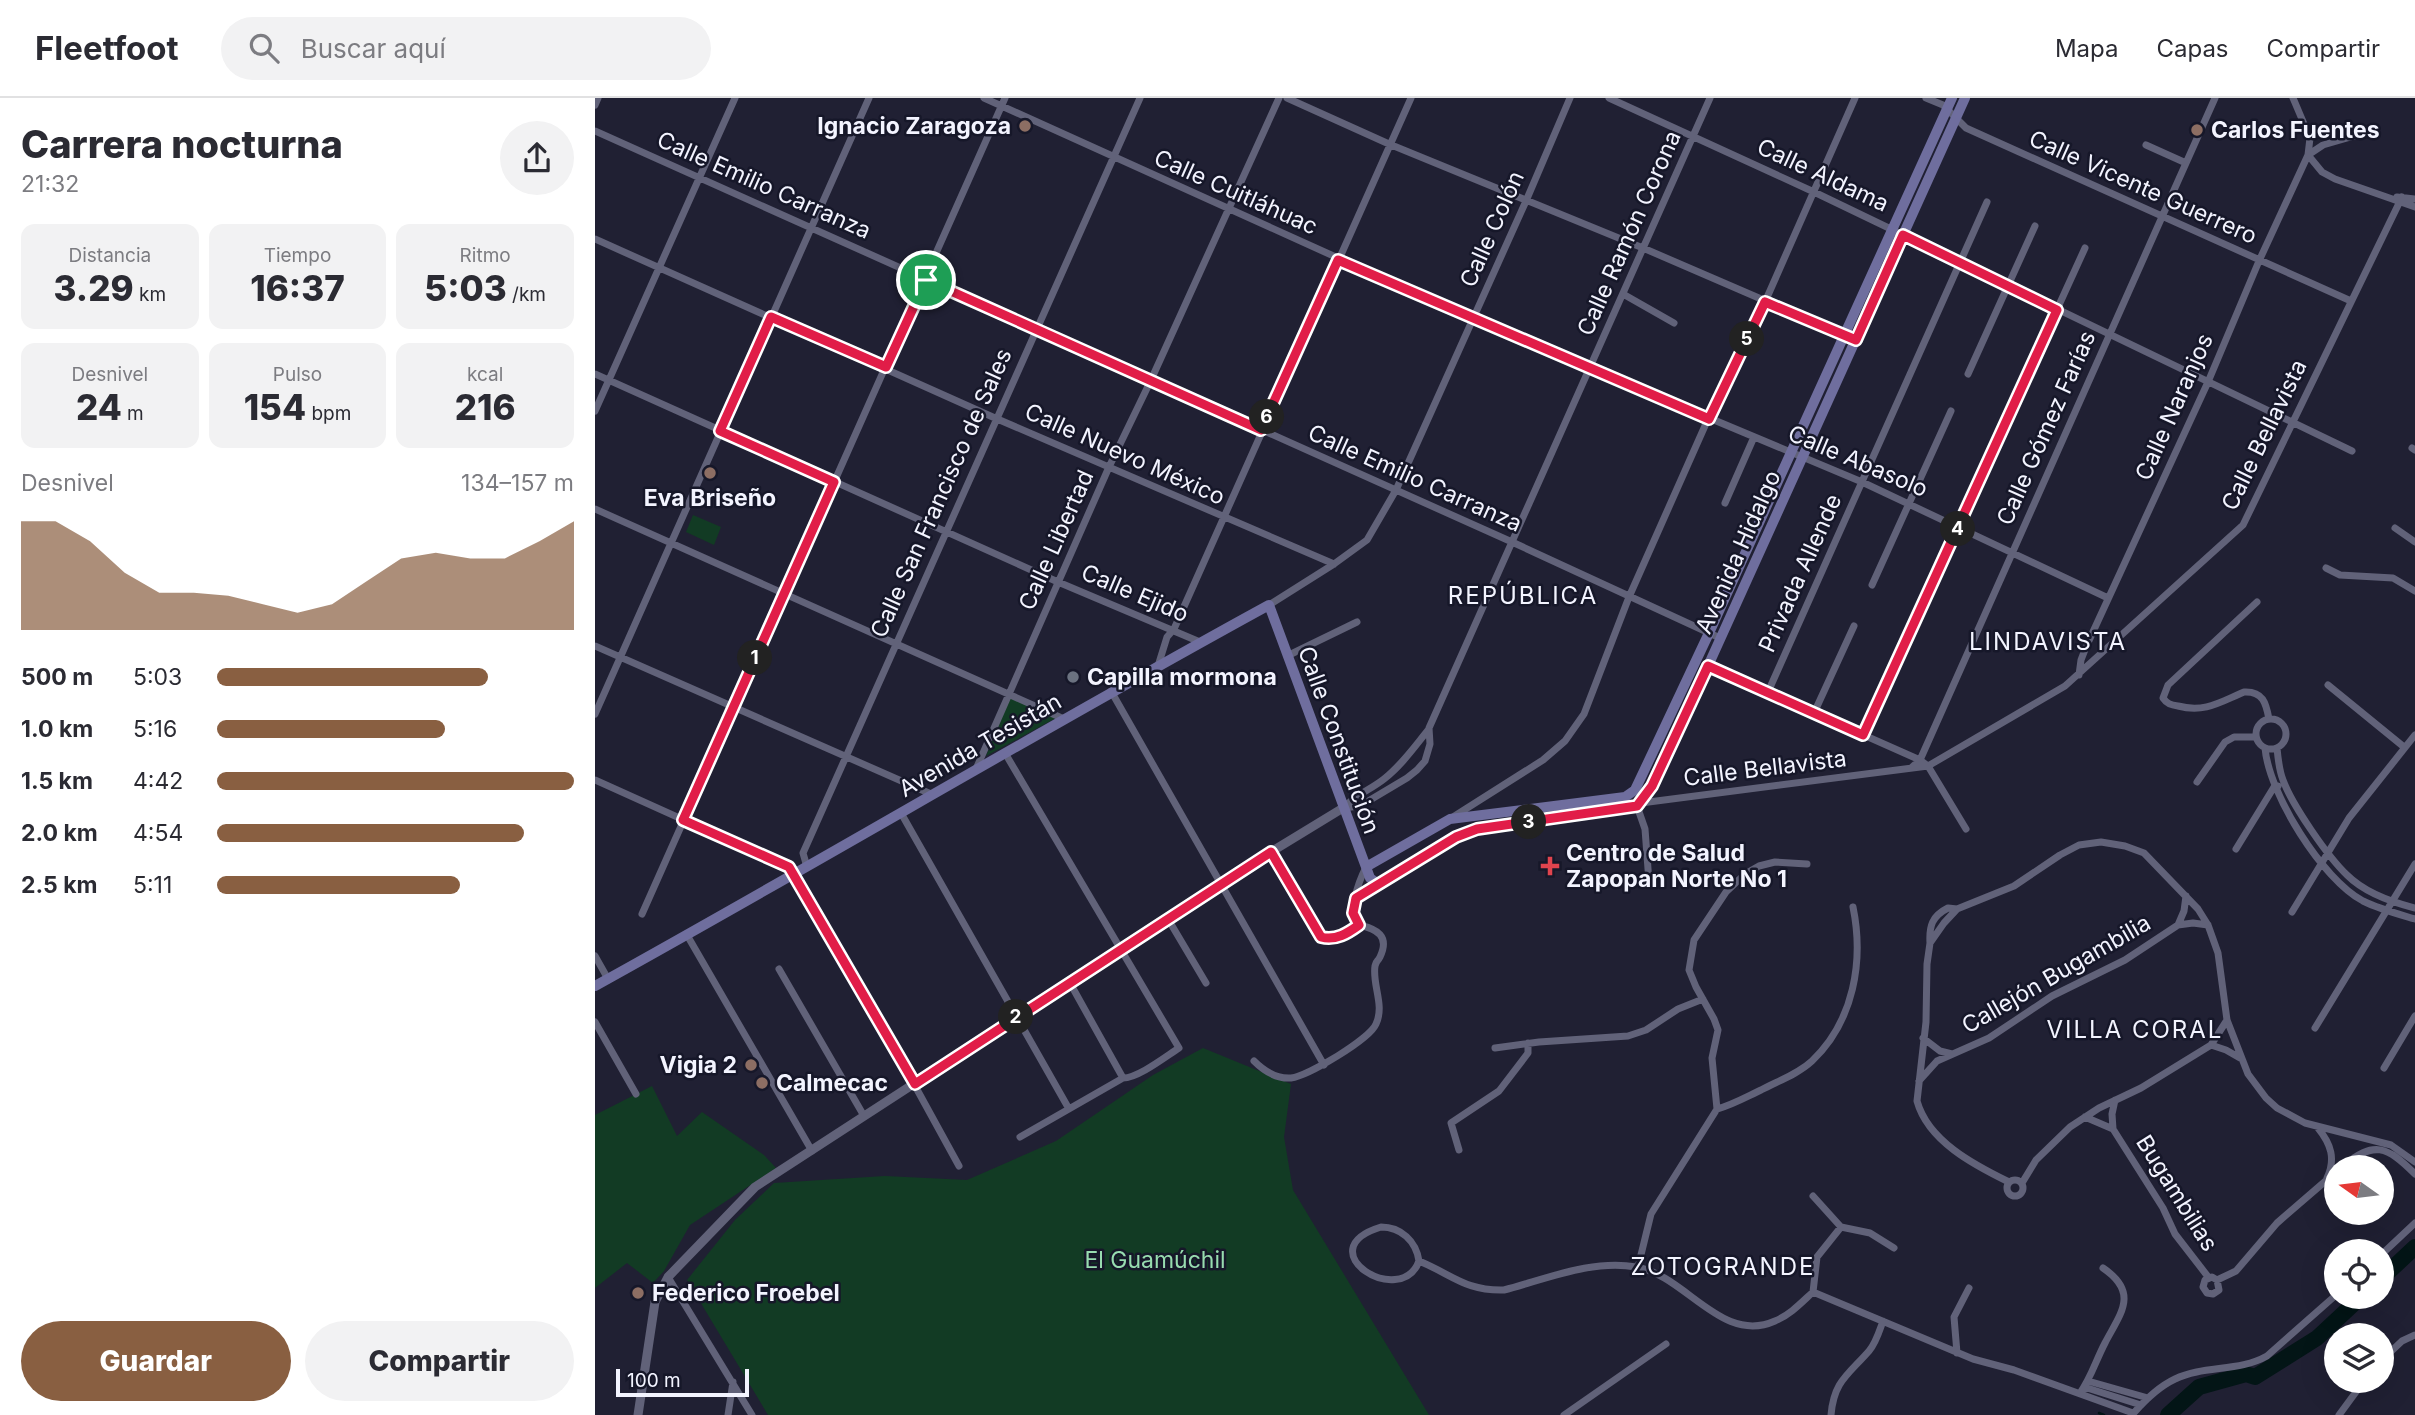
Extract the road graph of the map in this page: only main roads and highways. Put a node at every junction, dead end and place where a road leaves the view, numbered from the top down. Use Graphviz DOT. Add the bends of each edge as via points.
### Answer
graph roads {
  1 [pos="1952,98"];
  2 [pos="1965,98"];
  3 [pos="1269,605"];
  4 [pos="1659,742"];
  5 [pos="1670,747"];
  6 [pos="1366,867"];
  7 [pos="1378,884"];
  8 [pos="595,986"];
  1 -- 4 [label="main road, Avenida Hidalgo"];
  2 -- 5 [label="main road, Avenida Hidalgo"];
  3 -- 6 [label="main road, Calle Constitución"];
  3 -- 8 [label="main road, Avenida Tesistán"];
  4 -- 5 [label="main road"];
  4 -- 6 [label="main road, Avenida Hidalgo" via="1635,790 1625,797 1450,819"];
  5 -- 7 [label="main road, Avenida Hidalgo" via="1639,805 1477,829"];
  6 -- 7 [label="main road, Calle Constitución"];
}
